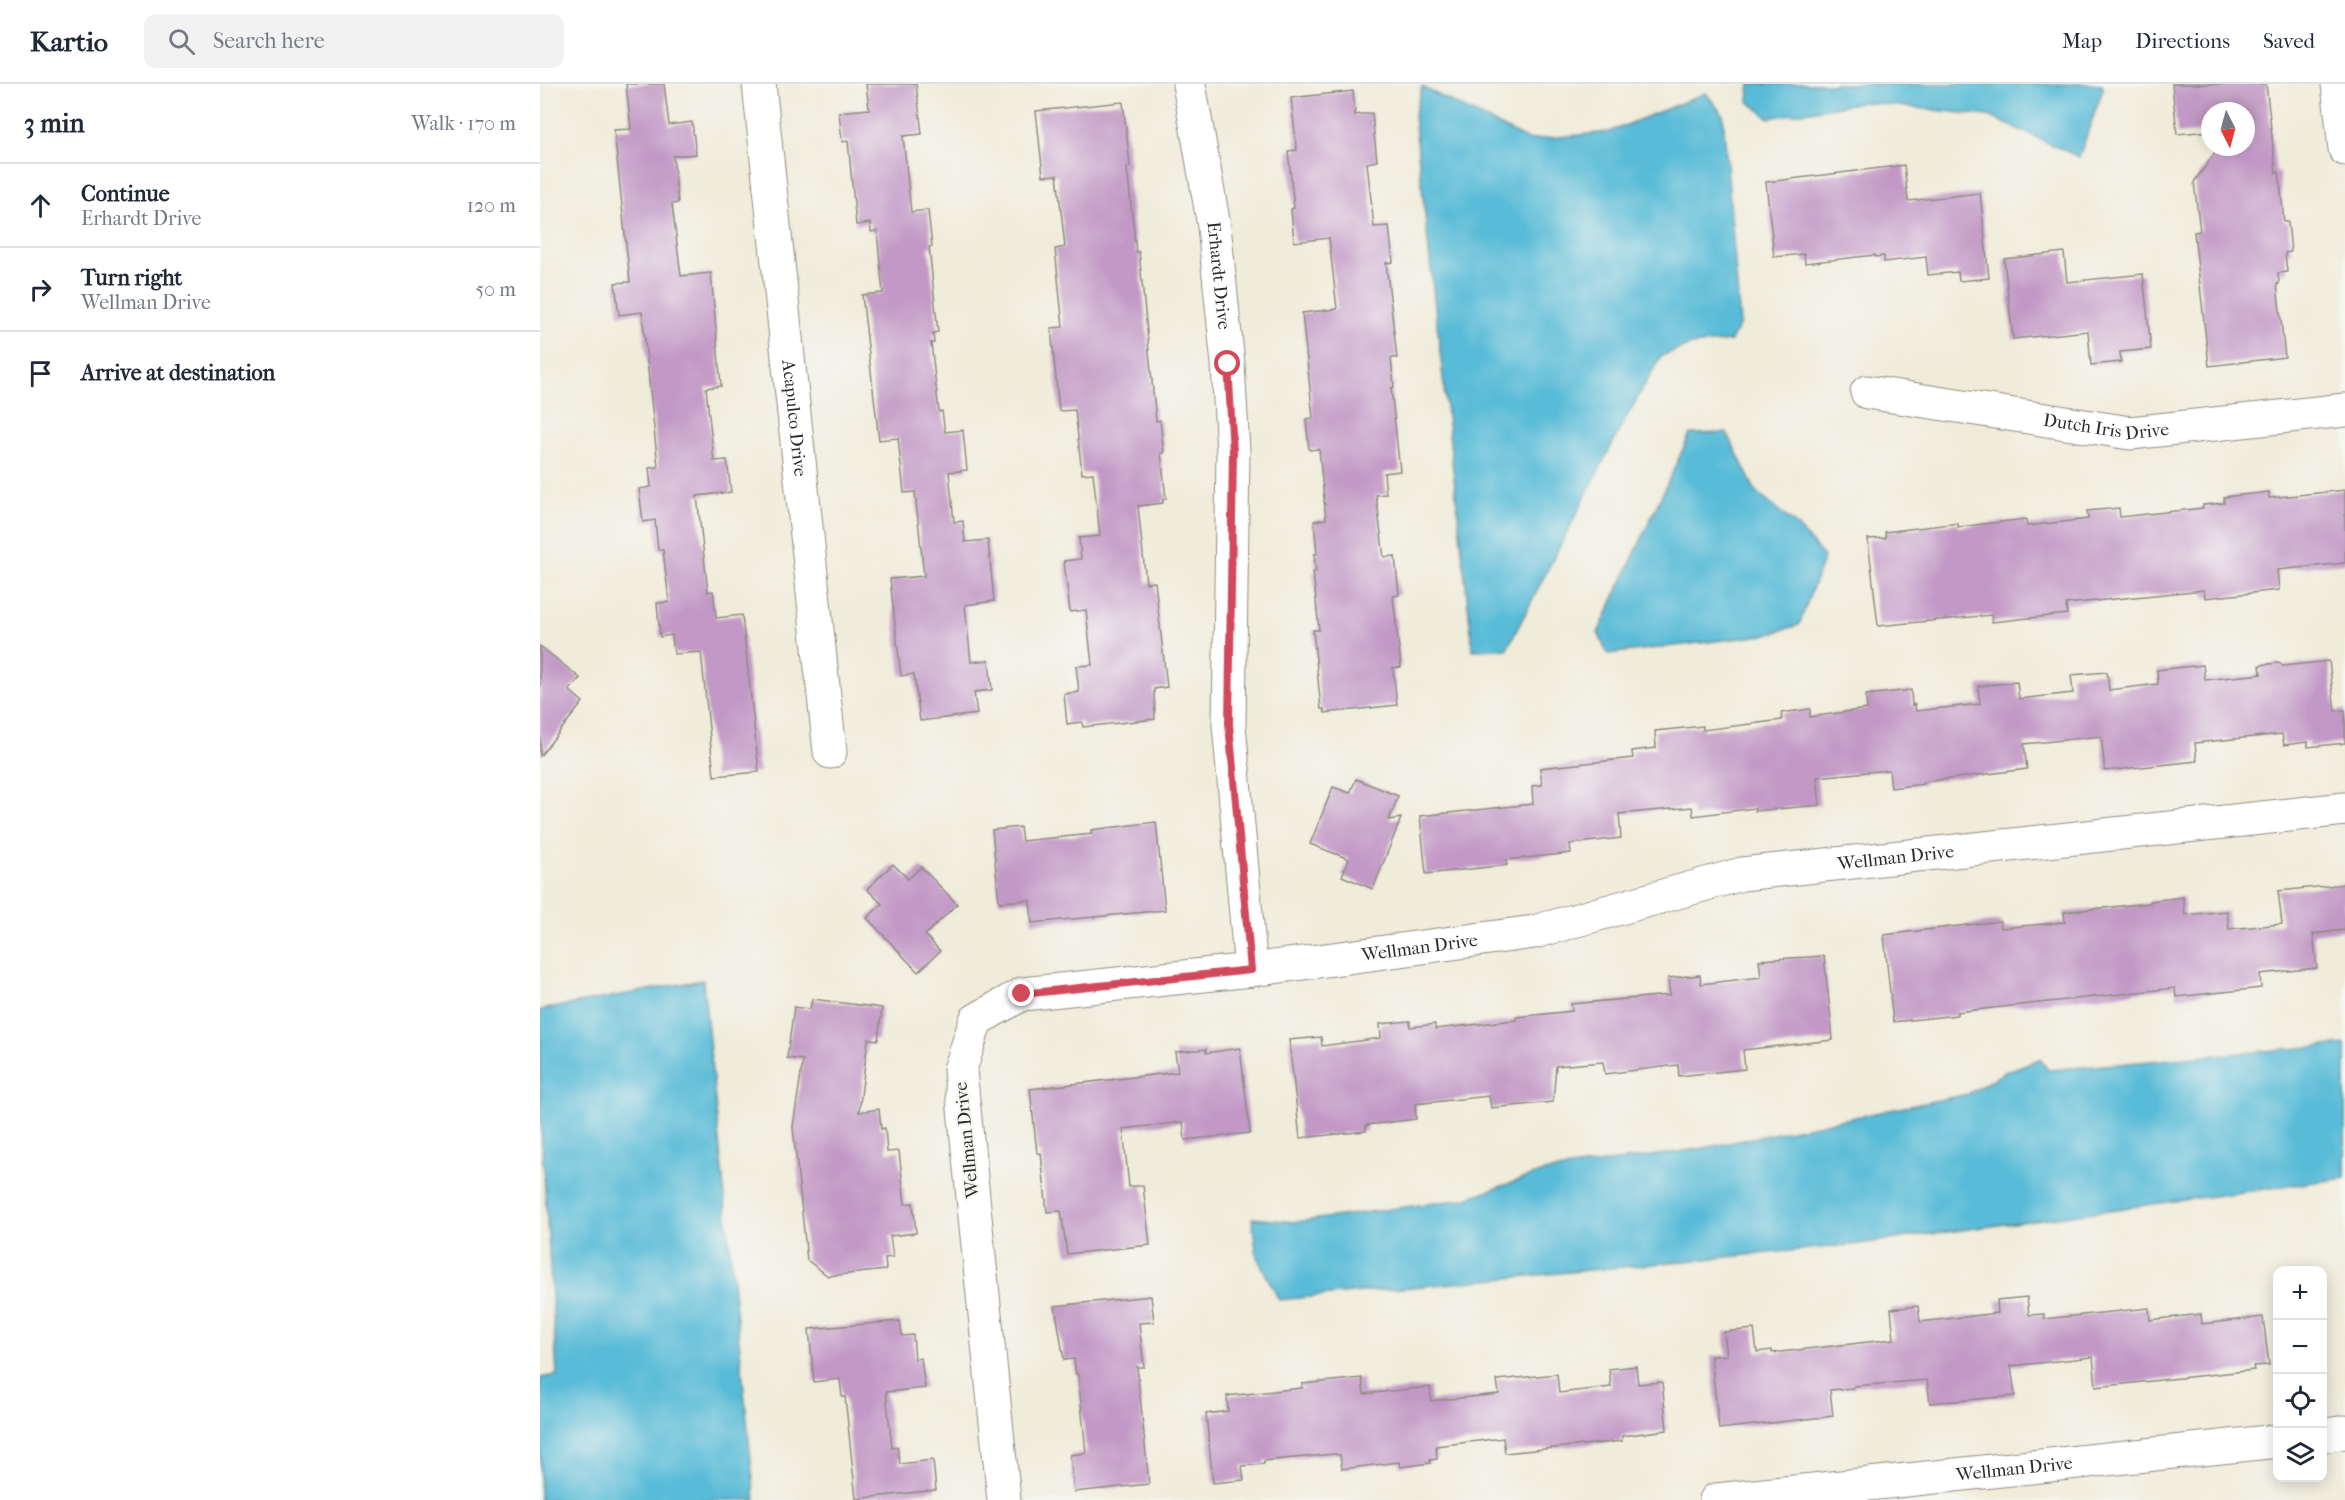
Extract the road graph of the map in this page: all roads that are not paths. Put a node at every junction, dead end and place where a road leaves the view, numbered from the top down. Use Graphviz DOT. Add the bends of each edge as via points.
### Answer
graph roads {
  1 [pos="759,84"];
  2 [pos="1189,84"];
  3 [pos="2338,84"];
  4 [pos="2345,149"];
  5 [pos="1867,392"];
  6 [pos="2345,410"];
  7 [pos="830,752"];
  8 [pos="2345,809"];
  9 [pos="1251,970"];
  10 [pos="2345,1432"];
  11 [pos="2327,1435"];
  12 [pos="2273,1441"];
  13 [pos="1004,1500"];
  14 [pos="1716,1500"];
  1 -- 7 [label="street, Acapulco Drive"];
  2 -- 9 [label="street, Erhardt Drive" via="1214,226 1228,364 1233,452 1229,724"];
  3 -- 4 [label="street"];
  5 -- 6 [label="street, Dutch Iris Drive" via="2130,433"];
  8 -- 9 [label="street, Wellman Drive" via="1742,874 1534,932"];
  9 -- 13 [label="street, Wellman Drive" via="1022,994 976,1020 960,1071"];
  10 -- 11 [label="street"];
  12 -- 14 [label="street, Wellman Drive"];
}
